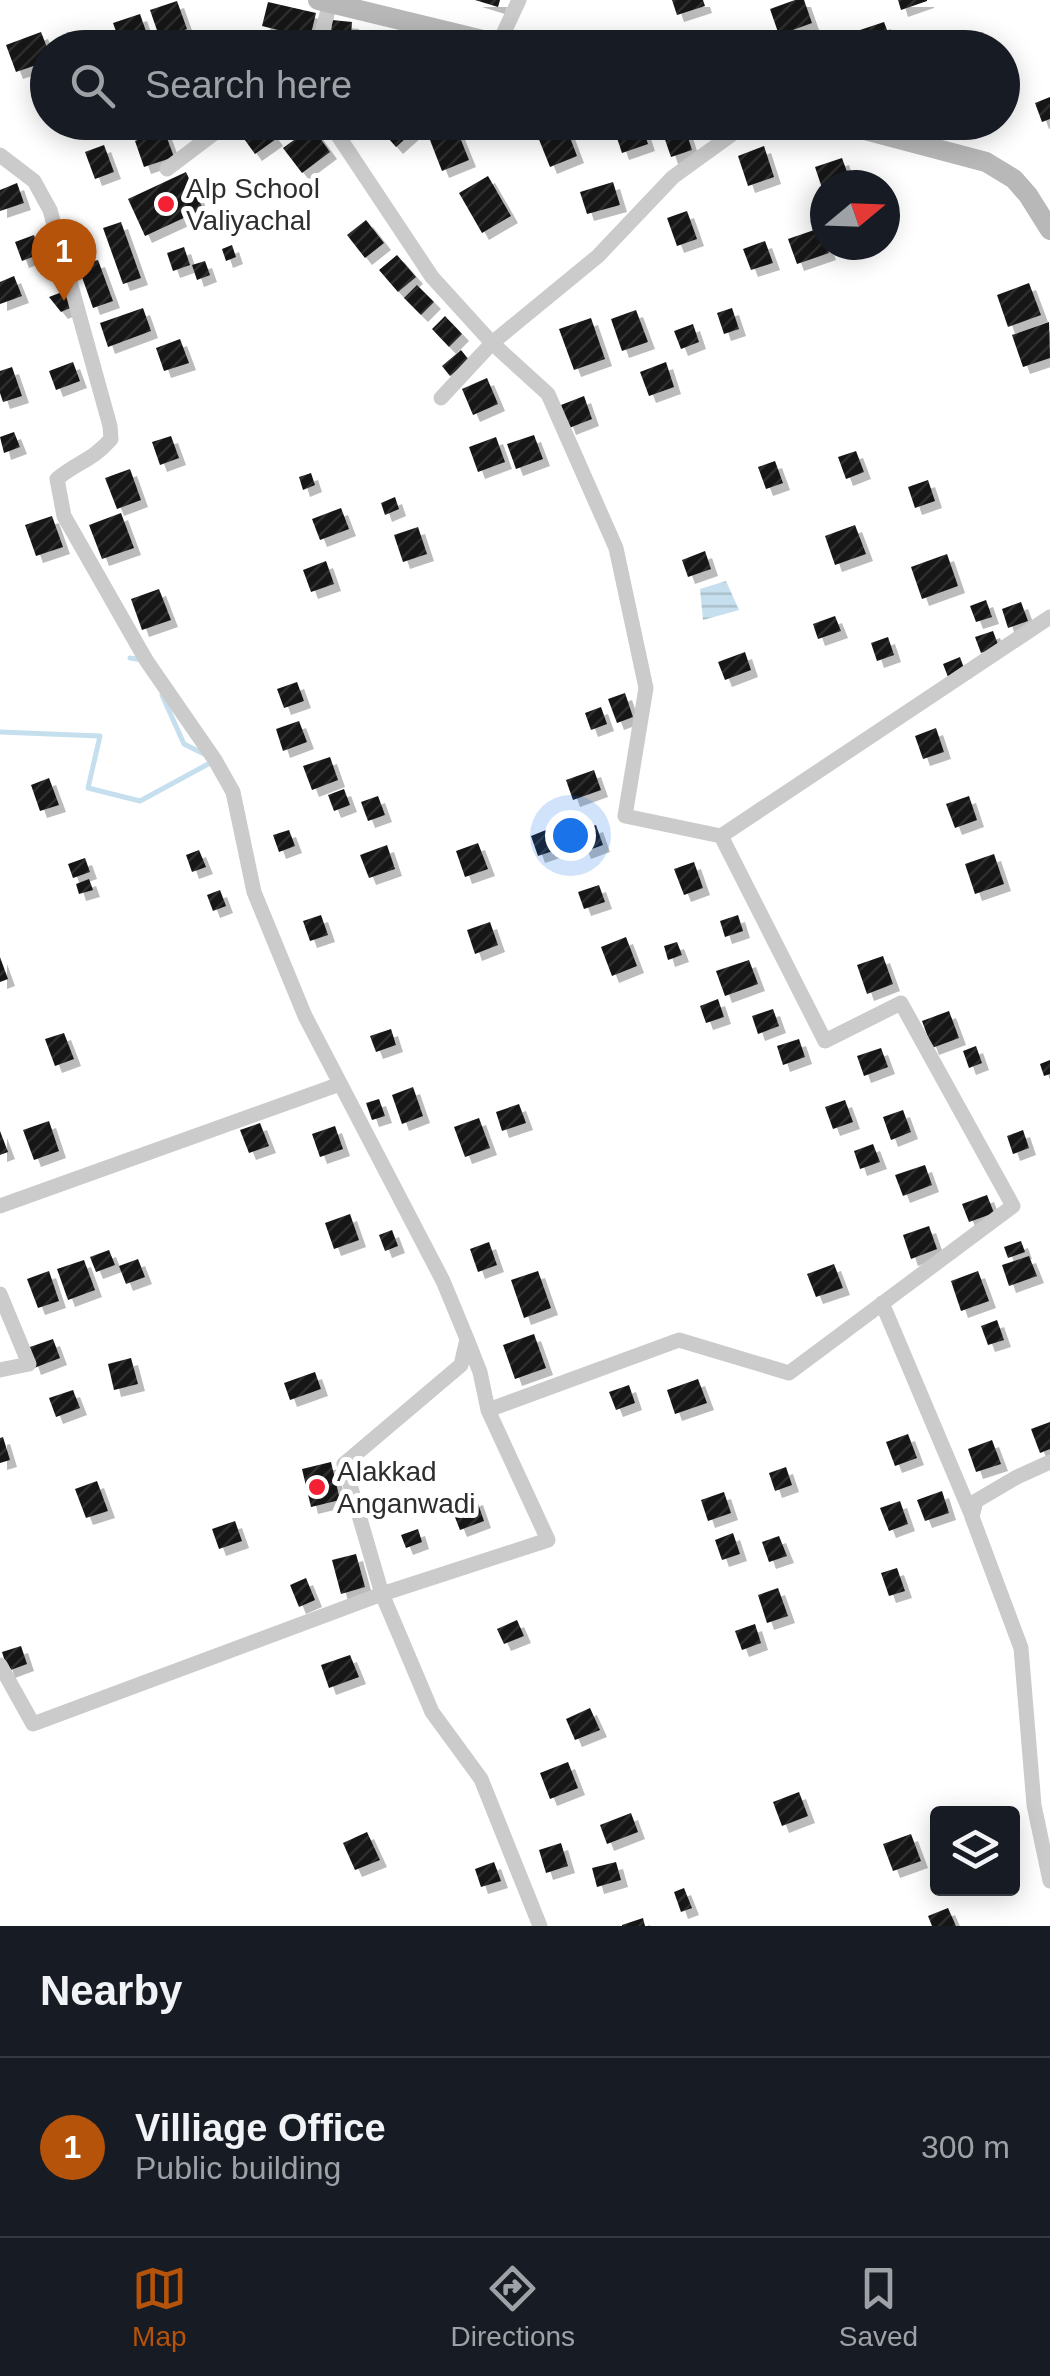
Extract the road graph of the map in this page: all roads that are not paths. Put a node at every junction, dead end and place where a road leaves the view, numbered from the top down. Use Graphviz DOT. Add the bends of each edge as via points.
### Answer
graph roads {
  1 [pos="519,0"];
  2 [pos="324,2"];
  3 [pos="320,30"];
  4 [pos="444,30"];
  5 [pos="512,30"];
  6 [pos="205,140"];
  7 [pos="341,140"];
  8 [pos="724,140"];
  9 [pos="903,140"];
  10 [pos="0,155"];
  11 [pos="167,169"];
  12 [pos="1050,230"];
  13 [pos="492,343"];
  14 [pos="441,398"];
  15 [pos="1050,617"];
  16 [pos="721,836"];
  17 [pos="340,1084"];
  18 [pos="0,1206"];
  19 [pos="0,1294"];
  20 [pos="882,1303"];
  21 [pos="467,1339"];
  22 [pos="0,1370"];
  23 [pos="488,1410"];
  24 [pos="1050,1462"];
  25 [pos="972,1517"];
  26 [pos="382,1594"];
  27 [pos="0,1665"];
  28 [pos="1050,1881"];
  29 [pos="540,1926"];
  1 -- 5 [label="street"];
  2 -- 3 [label="street"];
  2 -- 4 [label="main road"];
  6 -- 11 [label="street"];
  7 -- 13 [label="street" via="432,277"];
  8 -- 13 [label="street" via="673,177 598,256"];
  9 -- 12 [label="main road" via="986,162 1014,179"];
  10 -- 17 [label="street" via="34,181 50,210 110,426 111,439 98,455 57,479 64,516 146,660 233,792 254,892"];
  13 -- 14 [label="street"];
  13 -- 16 [label="street" via="548,394 616,548 646,688 624,816"];
  15 -- 16 [label="street"];
  16 -- 20 [label="street" via="825,1042 901,1003 1012,1206"];
  17 -- 18 [label="street"];
  17 -- 21 [label="street"];
  19 -- 22 [label="street" via="29,1364"];
  20 -- 23 [label="street" via="789,1373 678,1340"];
  20 -- 25 [label="street"];
  21 -- 23 [label="street"];
  21 -- 26 [label="street" via="461,1366 344,1464"];
  23 -- 26 [label="street" via="548,1540"];
  24 -- 25 [label="street" via="976,1501"];
  25 -- 28 [label="street" via="1021,1648 1034,1805"];
  26 -- 27 [label="street" via="33,1724"];
  26 -- 29 [label="street" via="432,1712 482,1780"];
}
